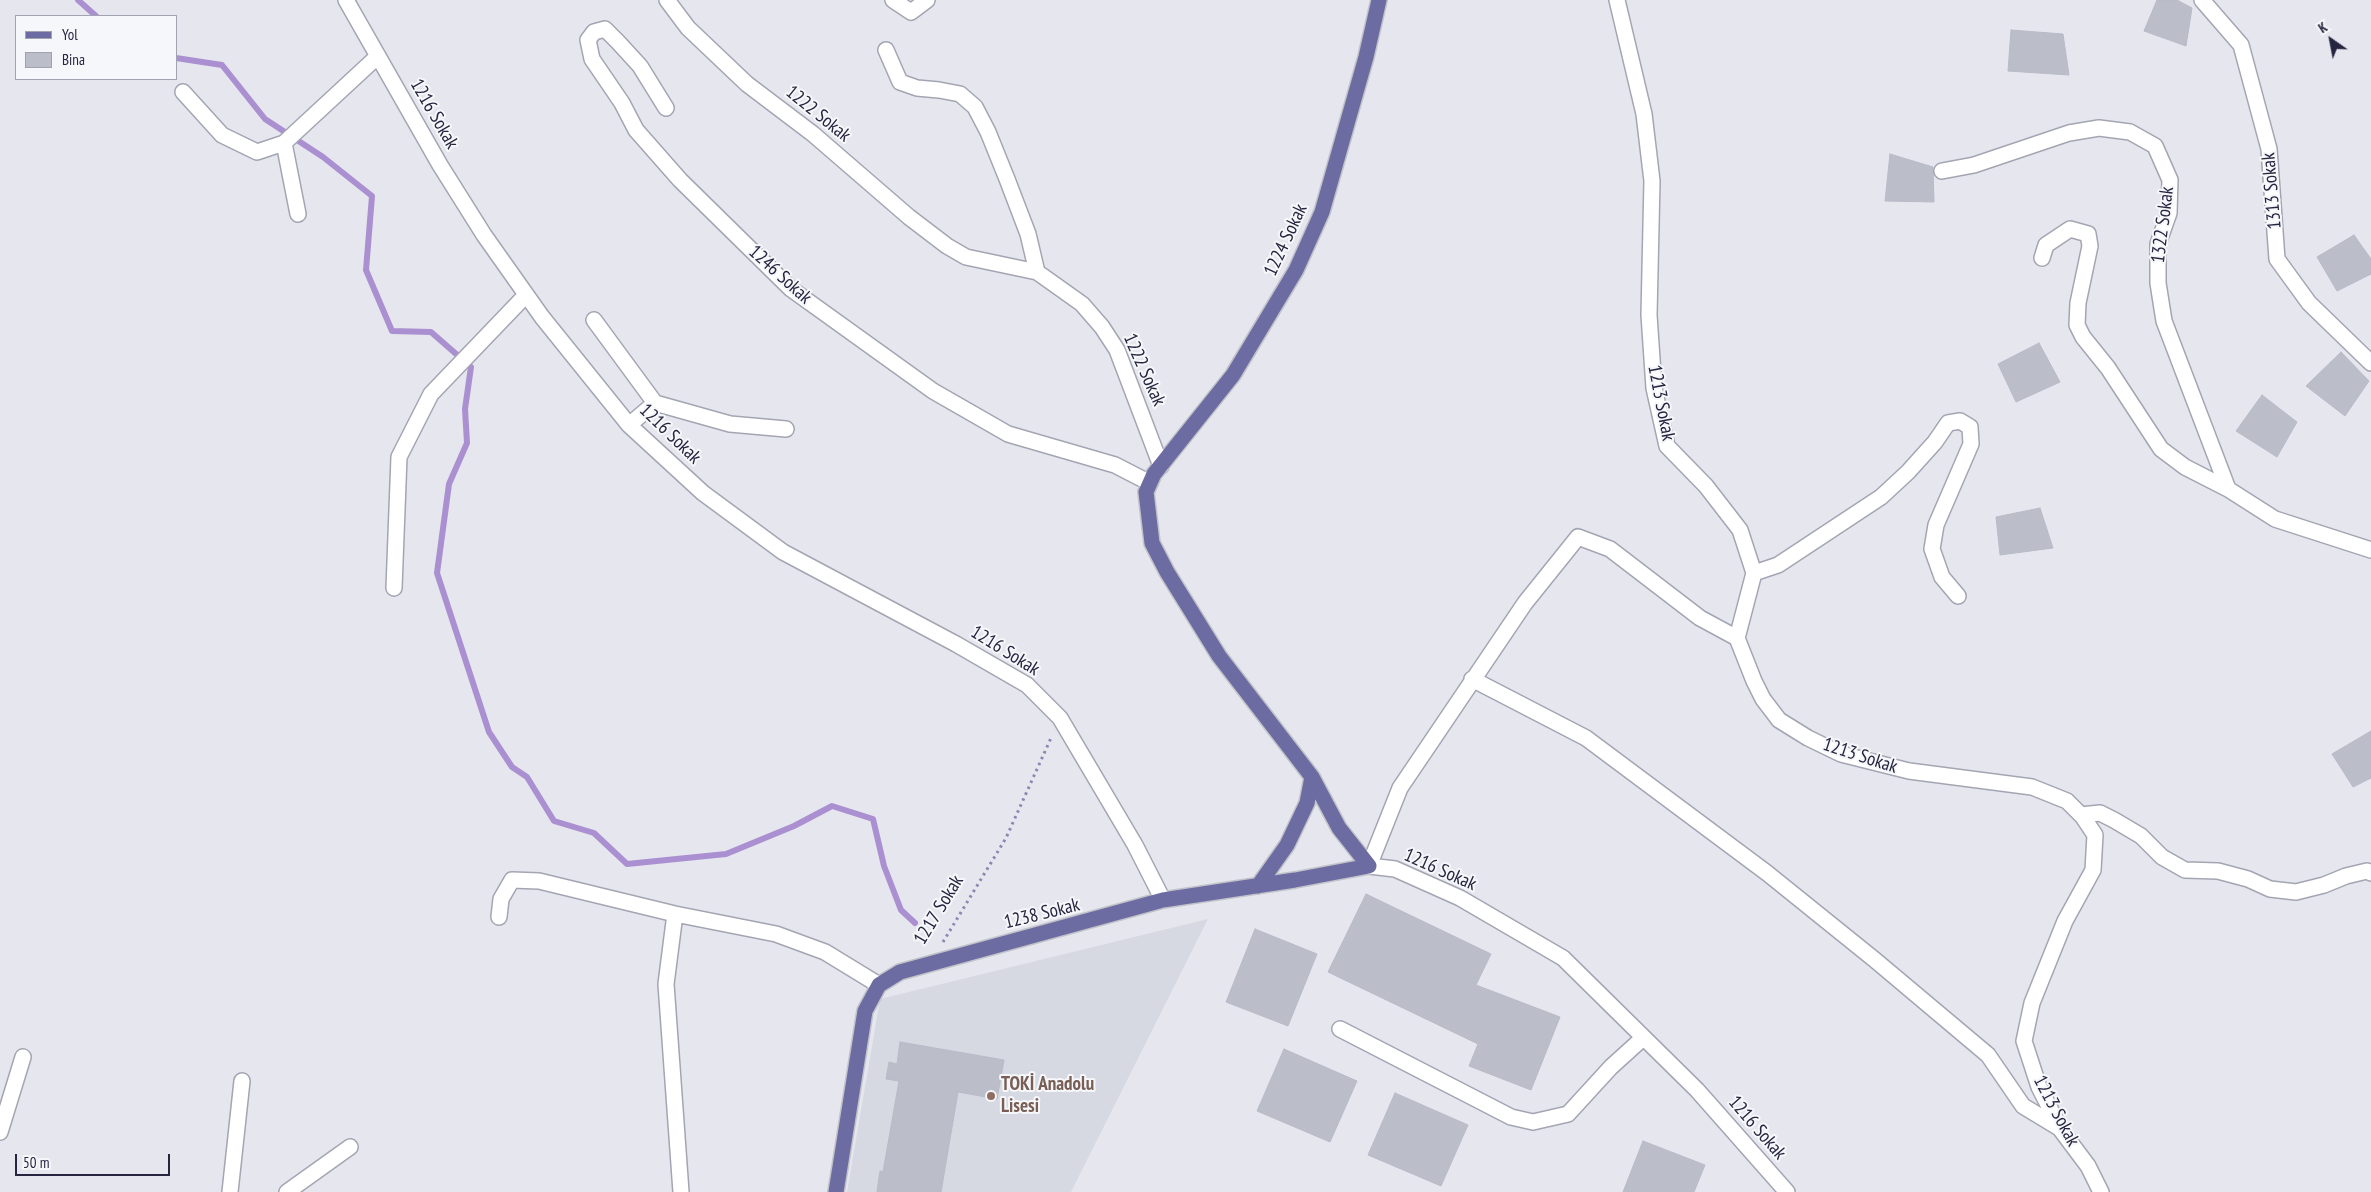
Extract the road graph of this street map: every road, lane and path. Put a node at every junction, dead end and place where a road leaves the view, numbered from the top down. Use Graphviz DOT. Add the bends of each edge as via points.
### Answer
graph roads {
  1 [pos="346,0"];
  2 [pos="667,0"];
  3 [pos="893,0"];
  4 [pos="927,0"];
  5 [pos="1379,0"];
  6 [pos="1617,0"];
  7 [pos="2202,0"];
  8 [pos="886,50"];
  9 [pos="378,56"];
  10 [pos="183,92"];
  11 [pos="666,108"];
  12 [pos="284,143"];
  13 [pos="1942,171"];
  14 [pos="298,214"];
  15 [pos="2042,258"];
  16 [pos="1037,272"];
  17 [pos="526,295"];
  18 [pos="594,320"];
  19 [pos="2371,362"];
  20 [pos="655,403"];
  21 [pos="629,425"];
  22 [pos="786,429"];
  23 [pos="1161,466"];
  24 [pos="1150,483"];
  25 [pos="2228,489"];
  26 [pos="2371,550"];
  27 [pos="1754,573"];
  28 [pos="394,588"];
  29 [pos="1958,596"];
  30 [pos="1737,638"];
  31 [pos="1472,680"];
  32 [pos="1060,718"];
  33 [pos="1312,777"];
  34 [pos="2081,816"];
  35 [pos="1369,866"];
  36 [pos="2371,872"];
  37 [pos="1258,886"];
  38 [pos="1163,900"];
  39 [pos="675,914"];
  40 [pos="499,917"];
  41 [pos="930,964"];
  42 [pos="879,985"];
  43 [pos="1340,1029"];
  44 [pos="1643,1038"];
  45 [pos="23,1057"];
  46 [pos="242,1080"];
  47 [pos="2061,1130"];
  48 [pos="0,1132"];
  49 [pos="350,1147"];
  50 [pos="230,1192"];
  51 [pos="287,1192"];
  52 [pos="681,1192"];
  53 [pos="836,1192"];
  54 [pos="1787,1192"];
  55 [pos="2101,1192"];
  1 -- 9 [label="street, 1216 Sokak"];
  2 -- 16 [label="street, 1222 Sokak" via="688,28 747,84 813,134 947,246 966,258"];
  3 -- 4 [label="street" via="911,12"];
  5 -- 23 [label="main road, 1224 Sokak" via="1366,58 1322,212 1296,270 1233,375"];
  6 -- 27 [label="street, 1213 Sokak" via="1644,114 1652,181 1649,315 1654,388 1667,446 1706,486 1740,530"];
  7 -- 19 [label="street, 1313 Sokak" via="2241,45 2269,148 2277,259 2308,303"];
  8 -- 16 [label="street" via="900,82 917,88 960,94 975,107 1028,234"];
  9 -- 12 [label="street"];
  9 -- 17 [label="street, 1216 Sokak" via="440,166"];
  10 -- 12 [label="street" via="222,135 257,152"];
  11 -- 24 [label="street, 1246 Sokak" via="640,66 618,42 605,29 594,32 588,40 592,60 622,103 636,130 680,180 791,289 933,391 1008,434 1116,465"];
  12 -- 14 [label="street"];
  13 -- 25 [label="street, 1322 Sokak" via="1974,165 2070,133 2099,128 2130,132 2155,146 2170,180 2169,213 2158,244 2158,284 2164,321"];
  15 -- 25 [label="street" via="2046,245 2070,229 2088,234 2090,246 2076,325 2082,337 2108,368 2161,449 2184,467"];
  16 -- 23 [label="street, 1222 Sokak" via="1082,304 1117,350"];
  17 -- 21 [label="street, 1216 Sokak"];
  17 -- 28 [label="street" via="431,394 399,457"];
  18 -- 20 [label="street"];
  20 -- 21 [label="street"];
  20 -- 22 [label="street" via="730,424"];
  21 -- 32 [label="street, 1216 Sokak" via="703,493 782,552 1027,685"];
  23 -- 24 [label="main road"];
  24 -- 33 [label="main road" via="1146,492 1152,542 1168,572 1219,656"];
  25 -- 26 [label="street" via="2275,520"];
  27 -- 29 [label="street" via="1778,565 1881,497 1908,472 1948,423 1960,421 1970,427 1971,444 1936,525 1932,549 1942,577"];
  27 -- 30 [label="street"];
  30 -- 31 [label="street" via="1700,618 1610,549 1578,537 1525,603"];
  30 -- 34 [label="street, 1213 Sokak" via="1763,699 1779,720 1808,738 1841,754 1909,771 2032,787 2068,801"];
  31 -- 35 [label="street" via="1400,788"];
  31 -- 47 [label="street" via="1586,738 1767,873 1988,1055 2023,1106"];
  32 -- 38 [label="street, 1216 Sokak" via="1135,845"];
  32 -- 41 [label="path, 1217 Sokak" via="1006,838"];
  33 -- 35 [label="main road" via="1339,828"];
  33 -- 37 [label="main road" via="1307,803 1287,845"];
  34 -- 36 [label="street" via="2100,813 2114,820 2141,836 2162,857 2185,870 2218,871 2270,889 2296,892 2346,876"];
  34 -- 47 [label="street, 1213 Sokak" via="2095,835 2093,870 2065,921 2032,1003 2024,1041 2039,1087"];
  35 -- 37 [label="main road, 1216 Sokak"];
  35 -- 44 [label="street, 1216 Sokak" via="1395,869 1460,898 1563,958"];
  37 -- 38 [label="main road, 1216 Sokak"];
  38 -- 41 [label="main road, 1238 Sokak"];
  39 -- 40 [label="street" via="539,881 512,880 501,900"];
  39 -- 42 [label="street" via="776,934 825,952"];
  39 -- 52 [label="street" via="666,984"];
  41 -- 42 [label="main road, 1217 Sokak" via="900,972"];
  42 -- 53 [label="main road" via="865,1011"];
  43 -- 44 [label="street" via="1511,1117 1533,1122 1568,1114"];
  44 -- 54 [label="street, 1216 Sokak" via="1697,1090"];
  45 -- 48 [label="street"];
  46 -- 50 [label="street"];
  47 -- 55 [label="street, 1213 Sokak" via="2088,1166"];
  49 -- 51 [label="street"];
}
